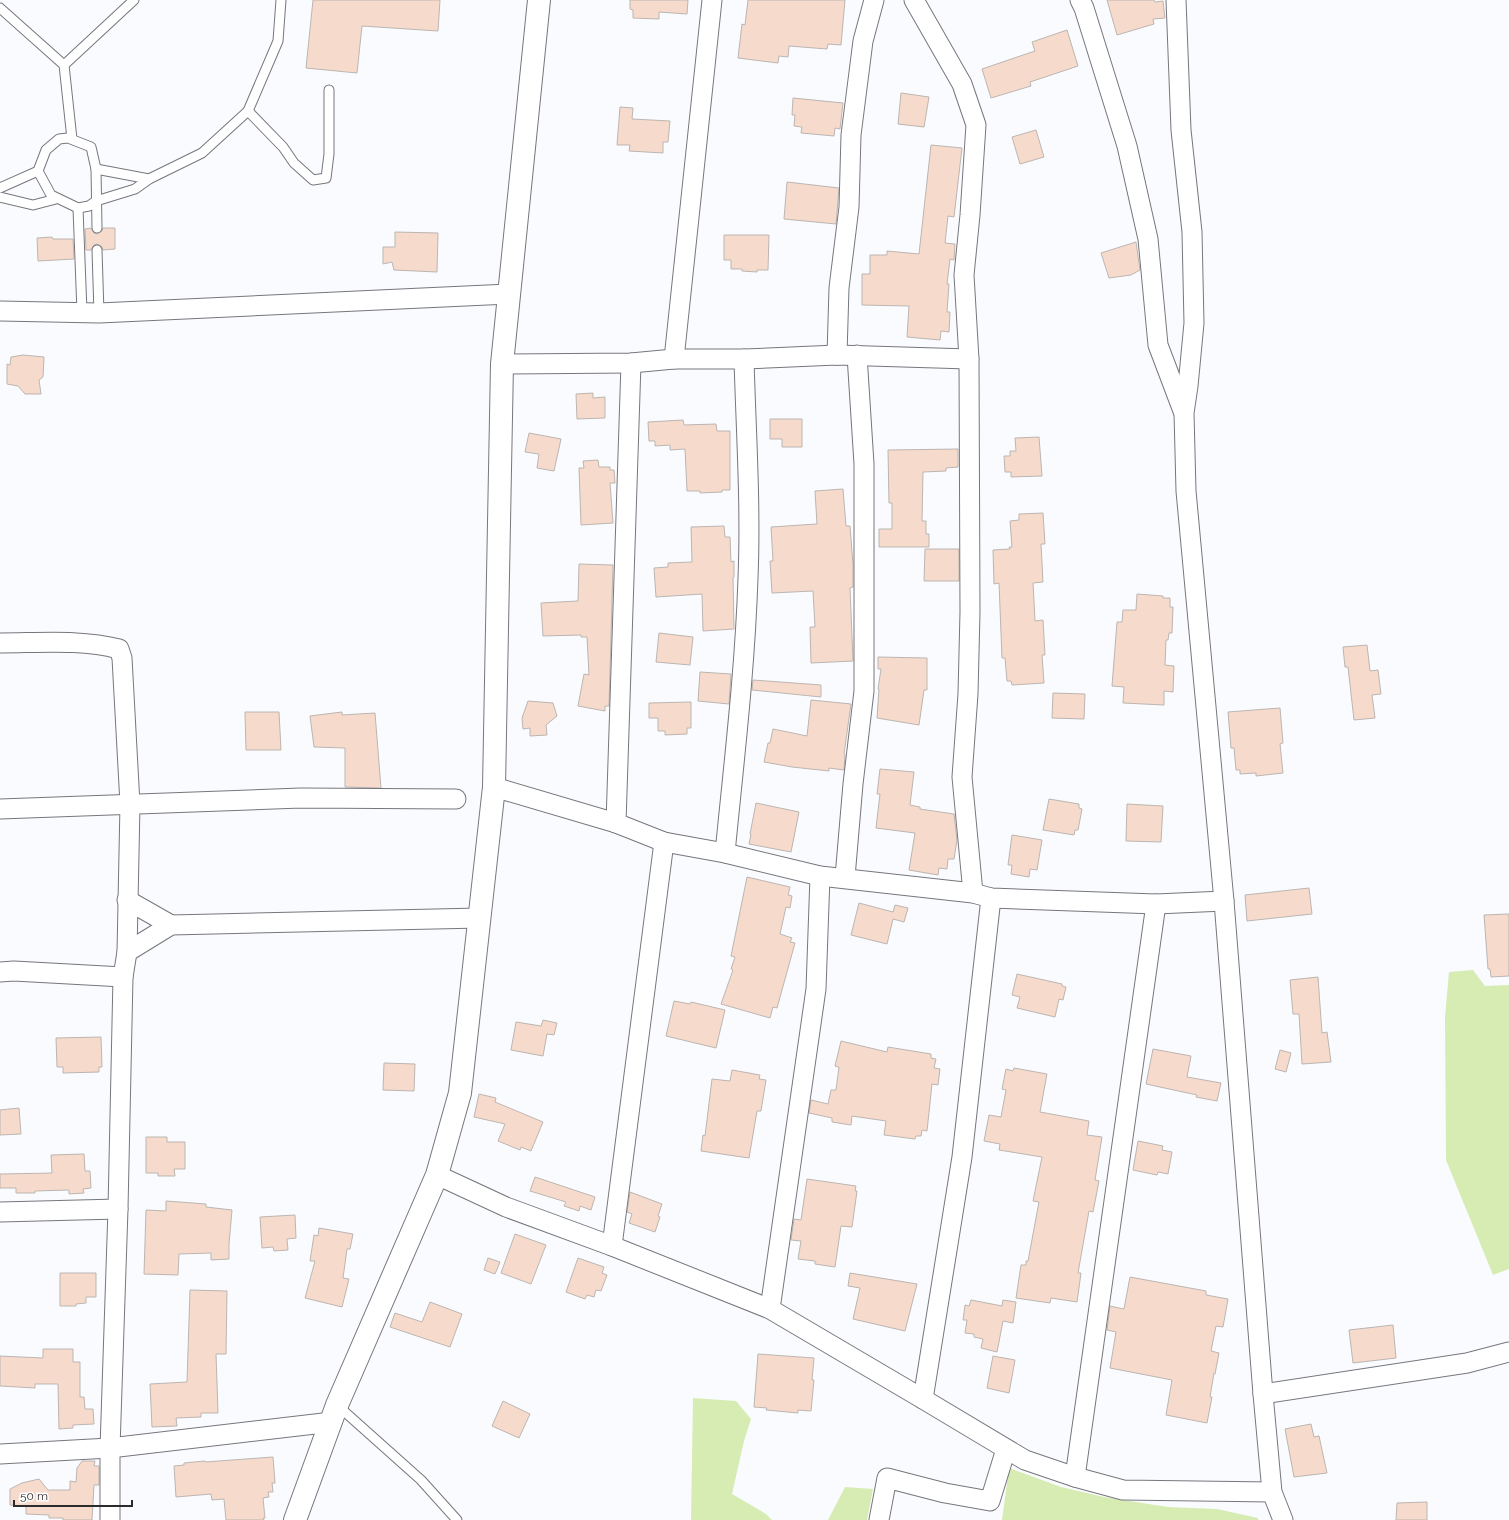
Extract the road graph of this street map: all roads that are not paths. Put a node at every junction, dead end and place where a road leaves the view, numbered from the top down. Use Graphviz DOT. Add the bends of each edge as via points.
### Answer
graph roads {
  1 [pos="134,0"];
  2 [pos="281,0"];
  3 [pos="539,0"];
  4 [pos="712,0"];
  5 [pos="874,0"];
  6 [pos="914,0"];
  7 [pos="1080,0"];
  8 [pos="1176,0"];
  9 [pos="0,8"];
  10 [pos="64,65"];
  11 [pos="329,90"];
  12 [pos="248,111"];
  13 [pos="72,139"];
  14 [pos="96,169"];
  15 [pos="38,171"];
  16 [pos="149,179"];
  17 [pos="0,188"];
  18 [pos="51,195"];
  19 [pos="0,197"];
  20 [pos="96,201"];
  21 [pos="78,208"];
  22 [pos="97,228"];
  23 [pos="97,250"];
  24 [pos="509,294"];
  25 [pos="0,311"];
  26 [pos="91,313"];
  27 [pos="836,355"];
  28 [pos="857,355"];
  29 [pos="674,359"];
  30 [pos="744,359"];
  31 [pos="969,359"];
  32 [pos="631,363"];
  33 [pos="502,364"];
  34 [pos="1184,413"];
  35 [pos="0,643"];
  36 [pos="494,787"];
  37 [pos="456,799"];
  38 [pos="130,804"];
  39 [pos="0,808"];
  40 [pos="616,823"];
  41 [pos="664,842"];
  42 [pos="725,853"];
  43 [pos="820,876"];
  44 [pos="845,877"];
  45 [pos="972,892"];
  46 [pos="991,898"];
  47 [pos="127,900"];
  48 [pos="1224,902"];
  49 [pos="1156,904"];
  50 [pos="480,918"];
  51 [pos="171,926"];
  52 [pos="127,952"];
  53 [pos="0,972"];
  54 [pos="123,977"];
  55 [pos="437,1175"];
  56 [pos="118,1209"];
  57 [pos="0,1212"];
  58 [pos="612,1246"];
  59 [pos="770,1309"];
  60 [pos="1509,1352"];
  61 [pos="1263,1394"];
  62 [pos="923,1399"];
  63 [pos="335,1414"];
  64 [pos="110,1448"];
  65 [pos="1006,1449"];
  66 [pos="0,1454"];
  67 [pos="1074,1477"];
  68 [pos="1272,1492"];
  69 [pos="110,1520"];
  70 [pos="295,1520"];
  71 [pos="457,1520"];
  72 [pos="879,1520"];
  73 [pos="1283,1520"];
  1 -- 10 [label="lane"];
  2 -- 12 [label="lane" via="278,41"];
  3 -- 24 [label="street"];
  4 -- 29 [label="street"];
  5 -- 27 [label="street" via="863,41 851,135 849,207 839,288"];
  6 -- 31 [label="street" via="962,84 976,125 964,275"];
  7 -- 34 [label="street" via="1127,146 1148,239 1158,345"];
  8 -- 34 [label="street" via="1181,130 1192,232 1194,323"];
  9 -- 10 [label="lane"];
  10 -- 13 [label="lane"];
  11 -- 12 [label="lane" via="329,154 326,178 313,180 294,163 283,147"];
  12 -- 16 [label="lane" via="202,153"];
  13 -- 14 [label="lane" via="91,147"];
  13 -- 15 [label="lane" via="59,139 46,150"];
  14 -- 16 [label="lane"];
  14 -- 20 [label="lane"];
  15 -- 17 [label="lane"];
  15 -- 18 [label="lane"];
  16 -- 20 [label="lane" via="135,189"];
  18 -- 19 [label="lane" via="56,199 33,205"];
  18 -- 21 [label="lane"];
  20 -- 21 [label="lane" via="89,206"];
  20 -- 22 [label="lane"];
  21 -- 26 [label="lane"];
  23 -- 26 [label="lane"];
  24 -- 26 [label="street"];
  24 -- 33 [label="street"];
  25 -- 26 [label="street"];
  27 -- 28 [label="street"];
  27 -- 30 [label="street"];
  28 -- 31 [label="street"];
  28 -- 44 [label="street" via="864,464 864,691"];
  29 -- 30 [label="street"];
  29 -- 32 [label="street"];
  30 -- 42 [label="street" via="748,576 744,660"];
  31 -- 45 [label="street" via="970,612 962,777"];
  32 -- 33 [label="street"];
  32 -- 40 [label="street"];
  33 -- 36 [label="street"];
  34 -- 48 [label="street" via="1186,491"];
  35 -- 38 [label="street" via="101,644 119,649 122,658"];
  36 -- 40 [label="street"];
  36 -- 50 [label="street"];
  37 -- 38 [label="street" via="301,798"];
  38 -- 39 [label="street"];
  38 -- 47 [label="street"];
  40 -- 41 [label="street"];
  41 -- 42 [label="street"];
  41 -- 58 [label="street"];
  42 -- 43 [label="street"];
  43 -- 44 [label="street"];
  43 -- 59 [label="street" via="816,989"];
  44 -- 45 [label="street"];
  45 -- 46 [label="street"];
  46 -- 49 [label="street"];
  46 -- 62 [label="street" via="962,1157"];
  47 -- 51 [label="street"];
  47 -- 52 [label="street"];
  48 -- 49 [label="street"];
  48 -- 61 [label="street"];
  49 -- 67 [label="street"];
  50 -- 51 [label="street"];
  50 -- 55 [label="street" via="460,1093"];
  51 -- 52 [label="street"];
  52 -- 54 [label="street"];
  53 -- 54 [label="street"];
  54 -- 56 [label="street"];
  55 -- 58 [label="street" via="506,1207"];
  55 -- 63 [label="street"];
  56 -- 57 [label="street"];
  56 -- 64 [label="street"];
  58 -- 59 [label="street"];
  59 -- 62 [label="street"];
  60 -- 61 [label="street" via="1460,1364"];
  61 -- 68 [label="street"];
  62 -- 65 [label="street"];
  63 -- 64 [label="street"];
  63 -- 70 [label="street"];
  63 -- 71 [label="lane" via="421,1480"];
  64 -- 66 [label="street"];
  64 -- 69 [label="street"];
  65 -- 67 [label="street" via="1025,1460"];
  65 -- 72 [label="street" via="990,1502 887,1478"];
  67 -- 68 [label="street" via="1123,1490"];
  68 -- 73 [label="street"];
}
